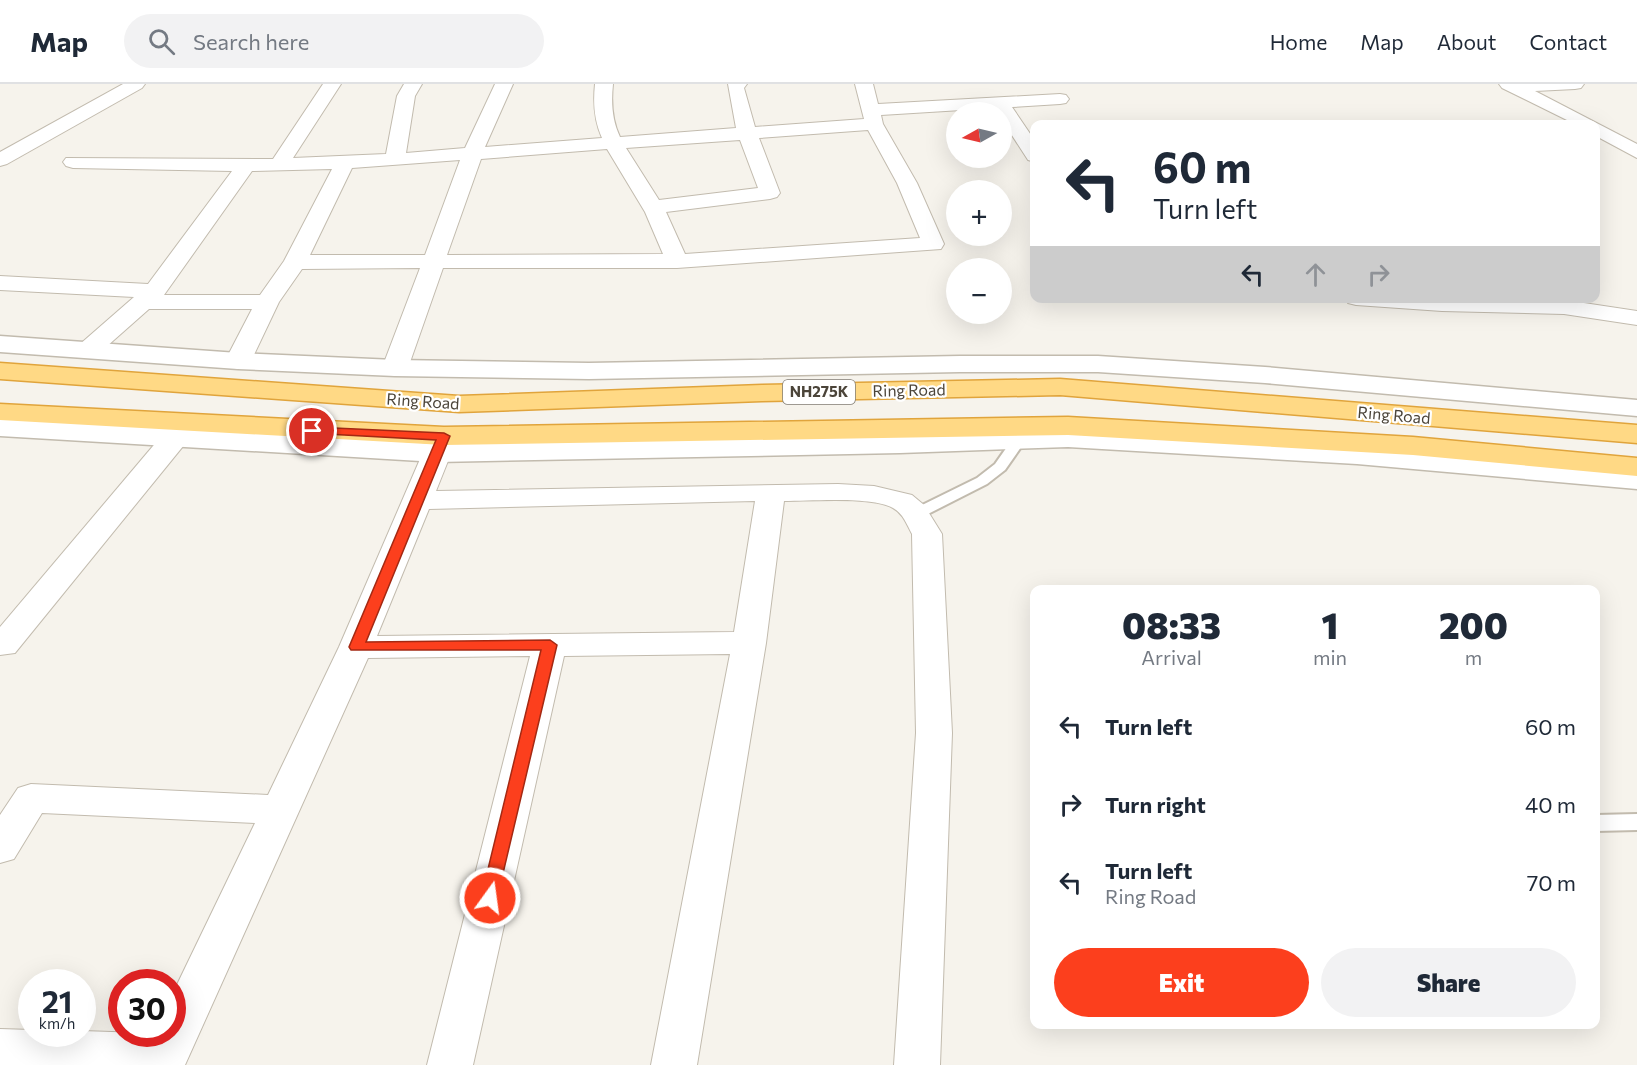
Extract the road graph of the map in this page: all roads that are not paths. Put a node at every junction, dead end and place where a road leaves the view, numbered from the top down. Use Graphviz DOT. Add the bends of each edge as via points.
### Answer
graph roads {
  1 [pos="136,84"];
  2 [pos="332,84"];
  3 [pos="413,84"];
  4 [pos="504,84"];
  5 [pos="604,84"];
  6 [pos="738,84"];
  7 [pos="864,84"];
  8 [pos="1575,84"];
  9 [pos="1510,85"];
  10 [pos="1060,99"];
  11 [pos="1012,102"];
  12 [pos="946,109"];
  13 [pos="873,117"];
  14 [pos="1580,120"];
  15 [pos="1012,121"];
  16 [pos="1603,132"];
  17 [pos="747,134"];
  18 [pos="1637,134"];
  19 [pos="612,144"];
  20 [pos="1030,148"];
  21 [pos="1637,152"];
  22 [pos="473,153"];
  23 [pos="395,159"];
  24 [pos="0,160"];
  25 [pos="73,162"];
  26 [pos="345,163"];
  27 [pos="279,164"];
  28 [pos="246,165"];
  29 [pos="653,207"];
  30 [pos="434,261"];
  31 [pos="676,261"];
  32 [pos="295,262"];
  33 [pos="0,283"];
  34 [pos="150,296"];
  35 [pos="267,302"];
  36 [pos="1428,303"];
  37 [pos="1637,318"];
  38 [pos="0,344"];
  39 [pos="88,350"];
  40 [pos="238,361"];
  41 [pos="395,368"];
  42 [pos="0,371"];
  43 [pos="1637,408"];
  44 [pos="0,412"];
  45 [pos="0,427"];
  46 [pos="1637,434"];
  47 [pos="174,439"];
  48 [pos="1019,440"];
  49 [pos="440,445"];
  50 [pos="1637,467"];
  51 [pos="1637,480"];
  52 [pos="771,492"];
  53 [pos="417,500"];
  54 [pos="916,514"];
  55 [pos="749,643"];
  56 [pos="3,645"];
  57 [pos="550,645"];
  58 [pos="356,647"];
  59 [pos="280,810"];
  60 [pos="1637,822"];
  61 [pos="1600,824"];
  62 [pos="0,848"];
  63 [pos="0,1049"];
  64 [pos="164,1059"];
  65 [pos="450,1065"];
  66 [pos="674,1065"];
  67 [pos="916,1065"];
  1 -- 24 [label="street"];
  2 -- 27 [label="street"];
  3 -- 23 [label="street" via="406,96"];
  4 -- 22 [label="street"];
  5 -- 19 [label="street" via="601,100"];
  6 -- 17 [label="street" via="735,86"];
  7 -- 13 [label="street"];
  8 -- 9 [label="street"];
  9 -- 14 [label="street"];
  10 -- 11 [label="street"];
  12 -- 13 [label="street"];
  13 -- 17 [label="street"];
  13 -- 31 [label="street" via="933,244"];
  15 -- 20 [label="street"];
  16 -- 18 [label="street"];
  16 -- 21 [label="street"];
  17 -- 19 [label="street"];
  17 -- 29 [label="street" via="770,193"];
  19 -- 22 [label="street"];
  19 -- 29 [label="street"];
  22 -- 23 [label="street"];
  22 -- 30 [label="street"];
  23 -- 26 [label="street"];
  25 -- 28 [label="street"];
  26 -- 27 [label="street"];
  26 -- 32 [label="street"];
  27 -- 28 [label="street"];
  28 -- 34 [label="street"];
  29 -- 31 [label="street"];
  30 -- 31 [label="street"];
  30 -- 32 [label="street"];
  30 -- 41 [label="street"];
  32 -- 35 [label="street"];
  33 -- 34 [label="street"];
  34 -- 35 [label="street"];
  34 -- 39 [label="street"];
  35 -- 40 [label="street"];
  36 -- 37 [label="street" via="1564,307"];
  38 -- 39 [label="street"];
  39 -- 40 [label="street"];
  40 -- 41 [label="street"];
  41 -- 43 [label="street" via="589,371 1098,364"];
  42 -- 46 [label="highway, Ring Road / NH275K" via="459,404 1060,387"];
  44 -- 49 [label="highway, Ring Road"];
  45 -- 47 [label="street"];
  47 -- 49 [label="street"];
  47 -- 56 [label="street"];
  48 -- 49 [label="street"];
  48 -- 51 [label="street" via="1175,443"];
  48 -- 54 [label="lane" via="1000,467 982,481"];
  49 -- 50 [label="highway, Ring Road" via="1068,426 1413,446"];
  49 -- 53 [label="street"];
  52 -- 53 [label="street"];
  52 -- 54 [label="street" via="879,495 904,502"];
  52 -- 55 [label="street"];
  53 -- 58 [label="street"];
  54 -- 67 [label="street" via="927,534 934,733"];
  55 -- 57 [label="street"];
  55 -- 66 [label="street"];
  57 -- 58 [label="street"];
  57 -- 65 [label="street"];
  58 -- 59 [label="street"];
  59 -- 62 [label="street" via="31,798"];
  59 -- 64 [label="street"];
  60 -- 61 [label="lane"];
  63 -- 64 [label="street"];
}
